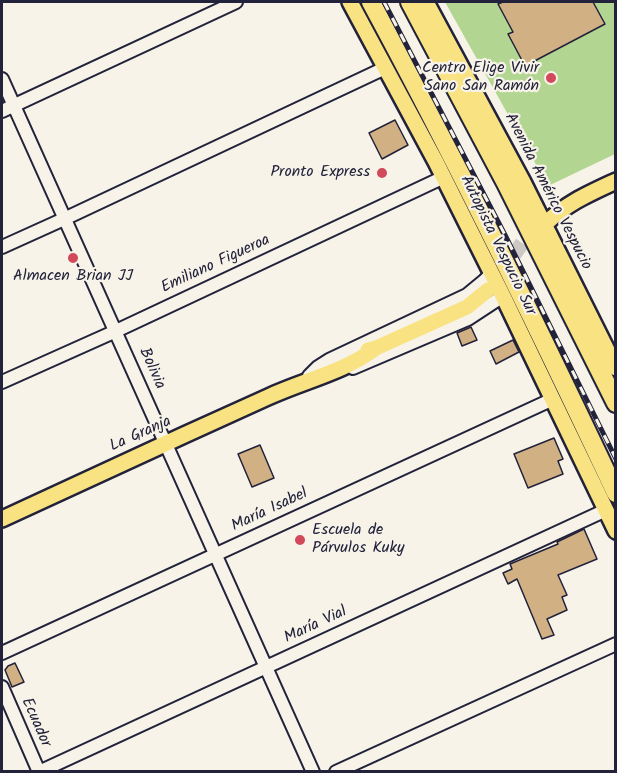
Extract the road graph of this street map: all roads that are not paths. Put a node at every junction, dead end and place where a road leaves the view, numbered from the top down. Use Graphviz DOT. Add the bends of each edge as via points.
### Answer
graph roads {
  1 [pos="236,2"];
  2 [pos="351,2"];
  3 [pos="371,2"];
  4 [pos="410,2"];
  5 [pos="426,2"];
  6 [pos="386,68"];
  7 [pos="2,80"];
  8 [pos="14,106"];
  9 [pos="2,111"];
  10 [pos="615,172"];
  11 [pos="444,177"];
  12 [pos="615,181"];
  13 [pos="546,218"];
  14 [pos="64,219"];
  15 [pos="2,247"];
  16 [pos="492,273"];
  17 [pos="488,290"];
  18 [pos="503,296"];
  19 [pos="116,331"];
  20 [pos="376,348"];
  21 [pos="615,368"];
  22 [pos="326,375"];
  23 [pos="309,376"];
  24 [pos="2,382"];
  25 [pos="296,385"];
  26 [pos="553,399"];
  27 [pos="615,403"];
  28 [pos="166,443"];
  29 [pos="615,493"];
  30 [pos="606,510"];
  31 [pos="2,519"];
  32 [pos="615,531"];
  33 [pos="216,554"];
  34 [pos="615,644"];
  35 [pos="2,653"];
  36 [pos="267,667"];
  37 [pos="2,687"];
  38 [pos="39,771"];
  39 [pos="314,771"];
  40 [pos="336,771"];
  1 -- 8 [label="street"];
  2 -- 6 [label="main road"];
  3 -- 29 [label="highway, Autopista Vespucio Sur" via="509,269"];
  4 -- 27 [label="highway" via="506,183"];
  5 -- 13 [label="main road, Avenida Américo Vespucio"];
  6 -- 11 [label="main road"];
  6 -- 14 [label="street"];
  7 -- 8 [label="street, Bolivia"];
  8 -- 9 [label="street"];
  8 -- 14 [label="street, Bolivia"];
  10 -- 13 [label="main road" via="555,203"];
  11 -- 16 [label="main road"];
  11 -- 19 [label="street, Emiliano Figueroa"];
  12 -- 13 [label="main road"];
  13 -- 21 [label="main road, Avenida Américo Vespucio"];
  14 -- 15 [label="street"];
  14 -- 19 [label="street, Bolivia"];
  16 -- 18 [label="main road"];
  16 -- 23 [label="street, La Granja" via="467,295 329,360"];
  17 -- 20 [label="main road, La Granja" via="467,307"];
  18 -- 22 [label="street, La Granja" via="468,319 371,361"];
  18 -- 26 [label="main road"];
  19 -- 24 [label="street, Emiliano Figueroa"];
  19 -- 28 [label="street, Bolivia"];
  20 -- 22 [label="main road, La Granja"];
  20 -- 23 [label="main road, La Granja"];
  22 -- 25 [label="main road, La Granja"];
  23 -- 25 [label="main road, La Granja"];
  25 -- 28 [label="main road, La Granja"];
  26 -- 30 [label="main road"];
  26 -- 33 [label="street, María Isabel"];
  28 -- 31 [label="main road, La Granja"];
  28 -- 33 [label="street, Bolivia"];
  30 -- 32 [label="main road"];
  30 -- 36 [label="street, María Vial"];
  33 -- 35 [label="street, María Isabel"];
  33 -- 36 [label="street, Bolivia"];
  34 -- 40 [label="street"];
  36 -- 38 [label="street, María Vial"];
  36 -- 39 [label="street, Bolivia"];
  37 -- 38 [label="street, Ecuador"];
}
